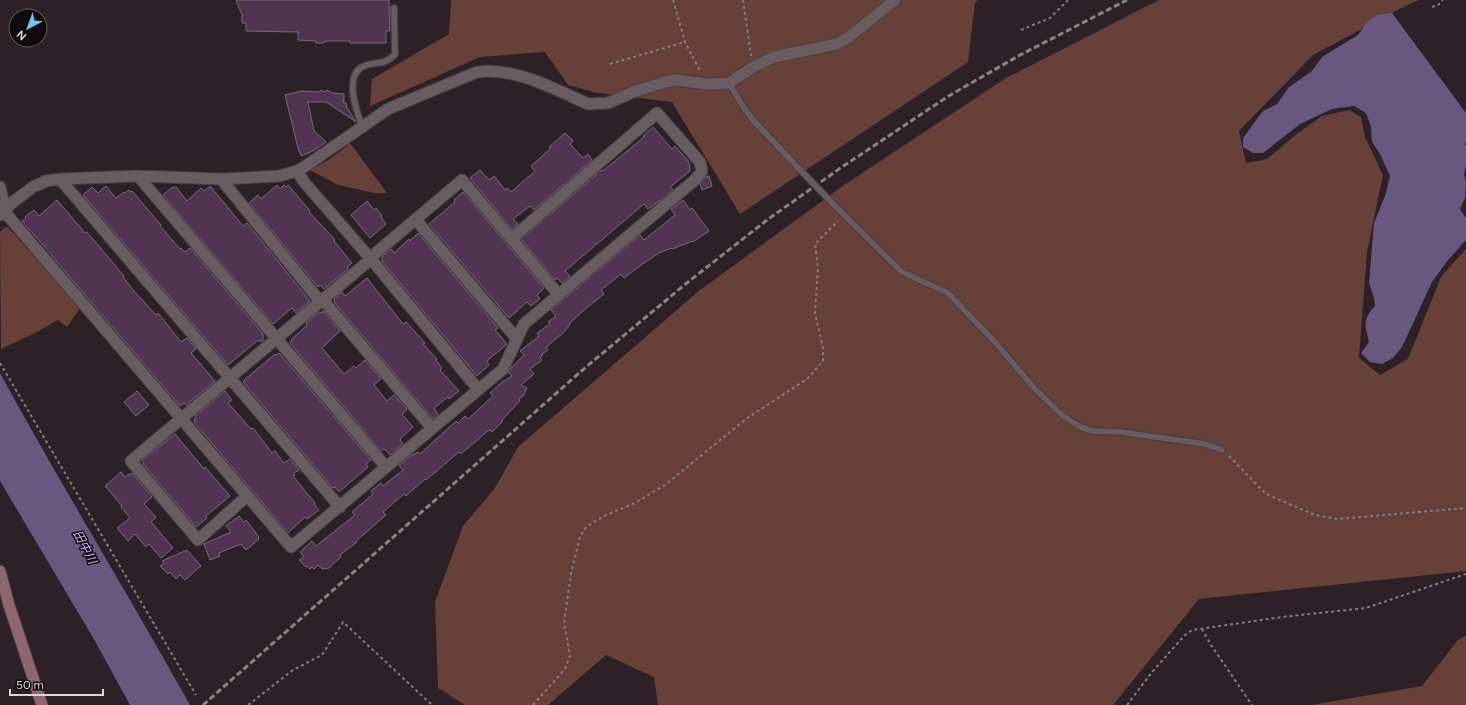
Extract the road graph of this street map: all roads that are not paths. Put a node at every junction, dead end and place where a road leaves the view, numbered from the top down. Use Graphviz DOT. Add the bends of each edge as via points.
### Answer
graph roads {
  1 [pos="895,0"];
  2 [pos="394,8"];
  3 [pos="729,83"];
  4 [pos="362,126"];
  5 [pos="297,171"];
  6 [pos="138,176"];
  7 [pos="60,179"];
  8 [pos="221,179"];
  9 [pos="0,187"];
  10 [pos="2,213"];
  11 [pos="416,220"];
  12 [pos="511,239"];
  13 [pos="371,259"];
  14 [pos="558,294"];
  15 [pos="321,300"];
  16 [pos="276,338"];
  17 [pos="517,340"];
  18 [pos="230,379"];
  19 [pos="478,389"];
  20 [pos="181,418"];
  21 [pos="432,428"];
  22 [pos="1222,450"];
  23 [pos="386,467"];
  24 [pos="247,496"];
  25 [pos="340,507"];
  26 [pos="0,571"];
  27 [pos="42,705"];
  1 -- 3 [label="street" via="837,44 774,57"];
  2 -- 4 [label="lane" via="395,54 386,62 366,66 355,74 352,80"];
  3 -- 4 [label="street" via="705,84 677,80 633,92 608,103 588,104 524,77 489,71 477,72 388,109"];
  3 -- 22 [label="lane, bridge" via="753,120 844,215 902,272 948,293 1034,388 1064,416 1080,427 1093,431 1120,432 1205,444"];
  4 -- 5 [label="street"];
  5 -- 8 [label="street" via="278,176"];
  5 -- 13 [label="street"];
  6 -- 7 [label="street"];
  6 -- 8 [label="street"];
  6 -- 16 [label="street"];
  7 -- 10 [label="street" via="46,181 33,187"];
  7 -- 18 [label="street"];
  8 -- 15 [label="street"];
  9 -- 10 [label="street"];
  10 -- 20 [label="street"];
  11 -- 12 [label="street" via="462,180"];
  11 -- 13 [label="street"];
  11 -- 17 [label="street"];
  12 -- 14 [label="street"];
  12 -- 14 [label="street" via="656,113 700,162 702,171 696,179"];
  13 -- 15 [label="street"];
  13 -- 19 [label="street"];
  14 -- 17 [label="street" via="524,324"];
  15 -- 16 [label="street"];
  15 -- 21 [label="street"];
  16 -- 18 [label="street"];
  16 -- 23 [label="street"];
  17 -- 19 [label="street" via="503,369"];
  18 -- 20 [label="street"];
  18 -- 25 [label="street"];
  19 -- 21 [label="street"];
  20 -- 24 [label="street"];
  20 -- 24 [label="street" via="131,461 198,540"];
  21 -- 23 [label="street"];
  23 -- 25 [label="street"];
  24 -- 25 [label="street" via="291,547"];
  26 -- 27 [label="main road"];
}
